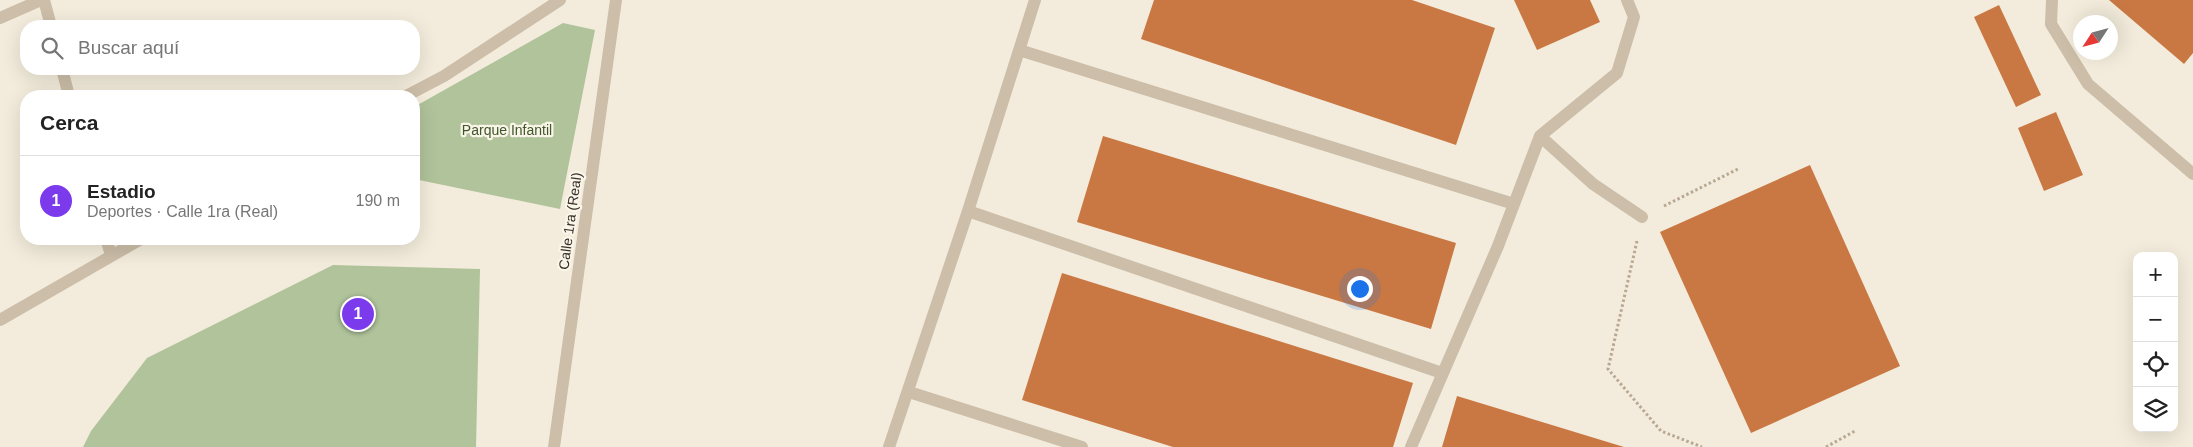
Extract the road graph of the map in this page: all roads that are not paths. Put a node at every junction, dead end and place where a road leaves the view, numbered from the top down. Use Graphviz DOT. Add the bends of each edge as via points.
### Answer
graph roads {
  1 [pos="43,0"];
  2 [pos="560,0"];
  3 [pos="616,0"];
  4 [pos="1035,0"];
  5 [pos="1627,0"];
  6 [pos="2052,0"];
  7 [pos="0,18"];
  8 [pos="49,20"];
  9 [pos="1019,50"];
  10 [pos="64,75"];
  11 [pos="67,90"];
  12 [pos="417,90"];
  13 [pos="1540,136"];
  14 [pos="2193,174"];
  15 [pos="1514,204"];
  16 [pos="968,211"];
  17 [pos="1642,217"];
  18 [pos="108,245"];
  19 [pos="129,245"];
  20 [pos="110,255"];
  21 [pos="0,320"];
  22 [pos="1442,373"];
  23 [pos="909,392"];
  24 [pos="554,447"];
  25 [pos="889,447"];
  26 [pos="1082,447"];
  27 [pos="1411,447"];
  1 -- 7 [label="street"];
  1 -- 8 [label="street"];
  2 -- 12 [label="street"];
  3 -- 24 [label="street, Calle 1ra (Real)"];
  4 -- 9 [label="street"];
  5 -- 13 [label="street" via="1634,17 1617,73"];
  6 -- 14 [label="street" via="2051,24 2088,84"];
  9 -- 15 [label="street"];
  9 -- 16 [label="street"];
  10 -- 11 [label="street"];
  13 -- 15 [label="street"];
  13 -- 17 [label="street" via="1593,184"];
  15 -- 22 [label="street"];
  16 -- 22 [label="street"];
  16 -- 23 [label="street"];
  18 -- 20 [label="street"];
  19 -- 20 [label="street"];
  20 -- 21 [label="street"];
  22 -- 27 [label="street"];
  23 -- 25 [label="street"];
  23 -- 26 [label="street"];
}
